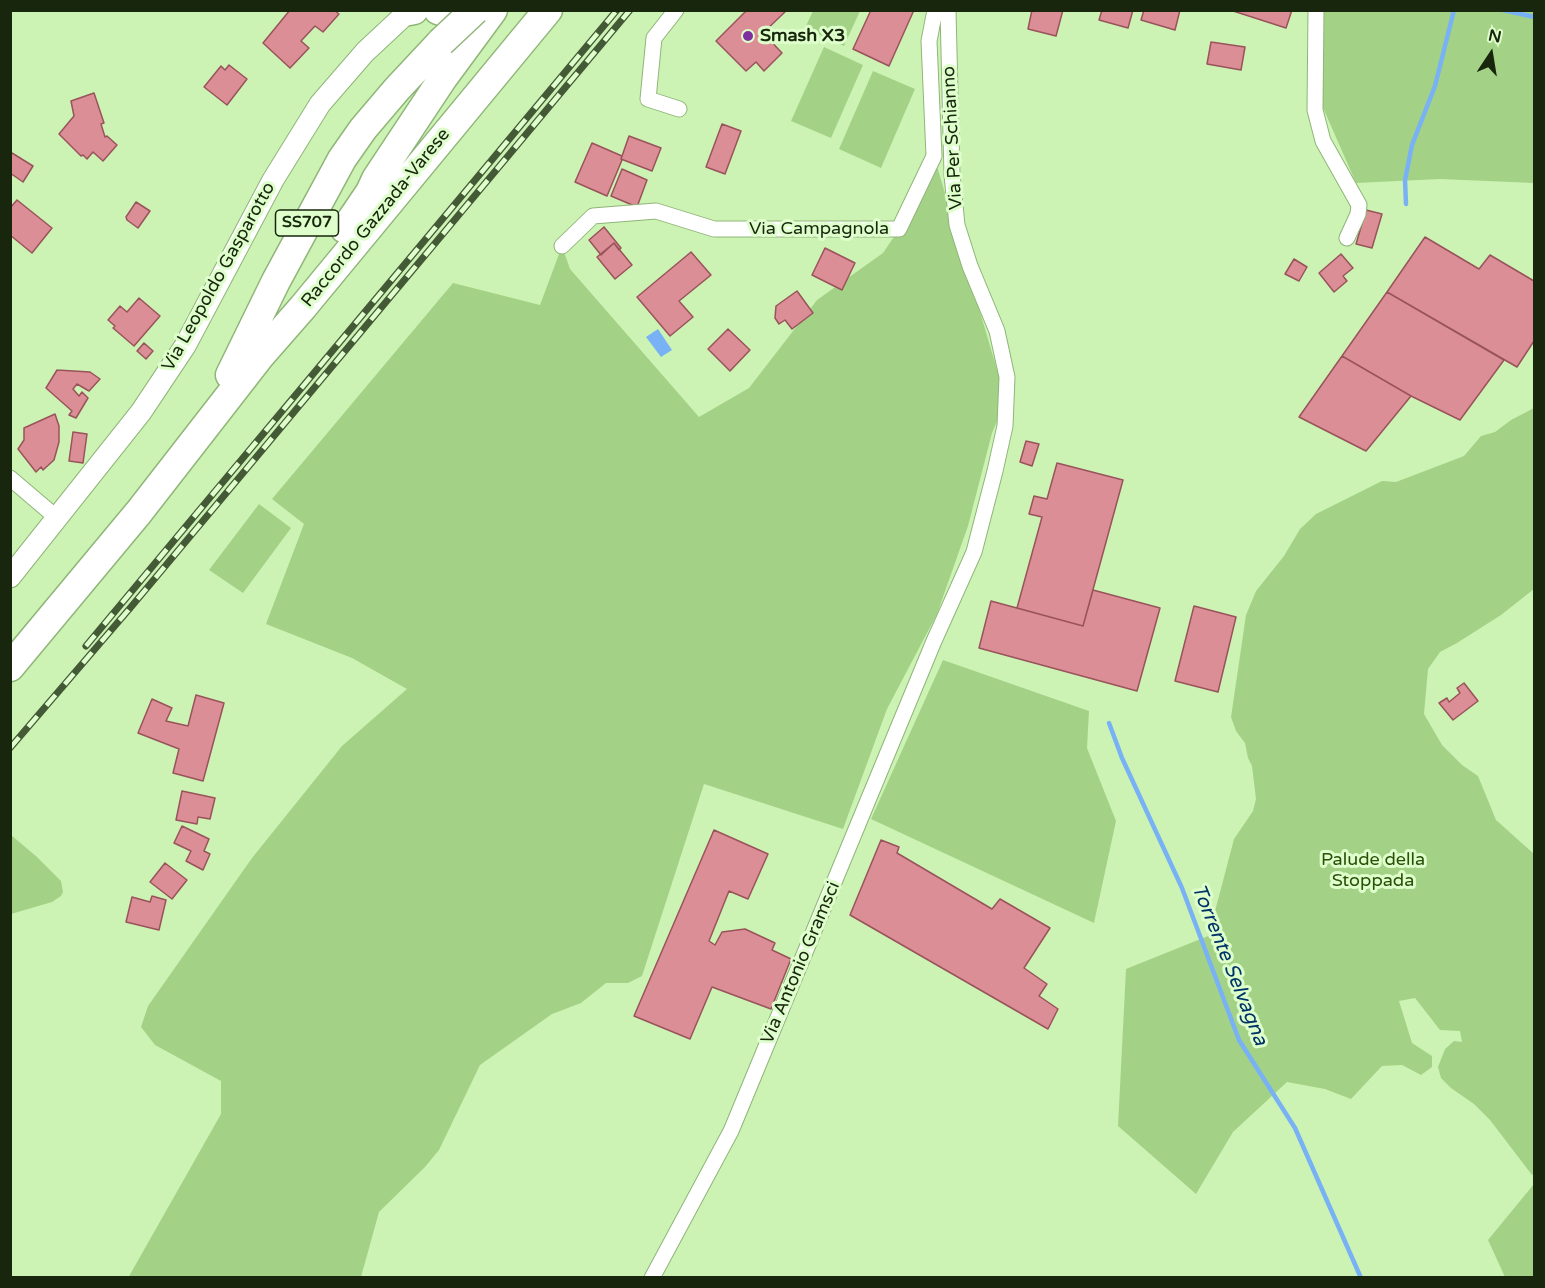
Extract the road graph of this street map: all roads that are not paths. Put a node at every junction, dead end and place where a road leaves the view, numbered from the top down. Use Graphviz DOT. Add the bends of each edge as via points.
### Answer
graph roads {
  1 [pos="438,10"];
  2 [pos="493,10"];
  3 [pos="548,10"];
  4 [pos="676,10"];
  5 [pos="936,10"];
  6 [pos="948,10"];
  7 [pos="1316,10"];
  8 [pos="411,11"];
  9 [pos="469,15"];
  10 [pos="443,78"];
  11 [pos="679,109"];
  12 [pos="376,179"];
  13 [pos="1347,238"];
  14 [pos="562,246"];
  15 [pos="261,355"];
  16 [pos="234,367"];
  17 [pos="205,425"];
  18 [pos="10,478"];
  19 [pos="57,519"];
  20 [pos="10,577"];
  21 [pos="934,641"];
  22 [pos="10,667"];
  23 [pos="652,1278"];
  1 -- 9 [label="highway" via="458,17"];
  2 -- 10 [label="highway"];
  3 -- 15 [label="highway, Raccordo Gazzada-Varese / SS707"];
  4 -- 11 [label="street" via="654,38 648,99"];
  5 -- 14 [label="street, Via Campagnola" via="929,41 934,156 899,229 714,229 656,211 593,216"];
  6 -- 21 [label="street, Via Per Schianno" via="957,225 997,331 1006,377 1005,426 974,552"];
  7 -- 13 [label="street" via="1315,110 1323,141 1359,206"];
  8 -- 19 [label="main road, Via Leopoldo Gasparotto" via="365,52 320,104 273,180 185,346 141,412"];
  9 -- 10 [label="highway"];
  9 -- 16 [label="highway, Raccordo Gazzada-Varese / SS707, bridge" via="390,97 342,159"];
  10 -- 12 [label="highway"];
  12 -- 15 [label="highway"];
  12 -- 16 [label="highway" via="315,229"];
  15 -- 17 [label="highway, Raccordo Gazzada-Varese / SS707"];
  16 -- 17 [label="highway, Raccordo Gazzada-Varese / SS707"];
  17 -- 22 [label="highway, Raccordo Gazzada-Varese / SS707" via="139,512"];
  18 -- 19 [label="street"];
  19 -- 20 [label="main road, Via Leopoldo Gasparotto"];
  21 -- 23 [label="street, Via Antonio Gramsci" via="731,1131"];
}
